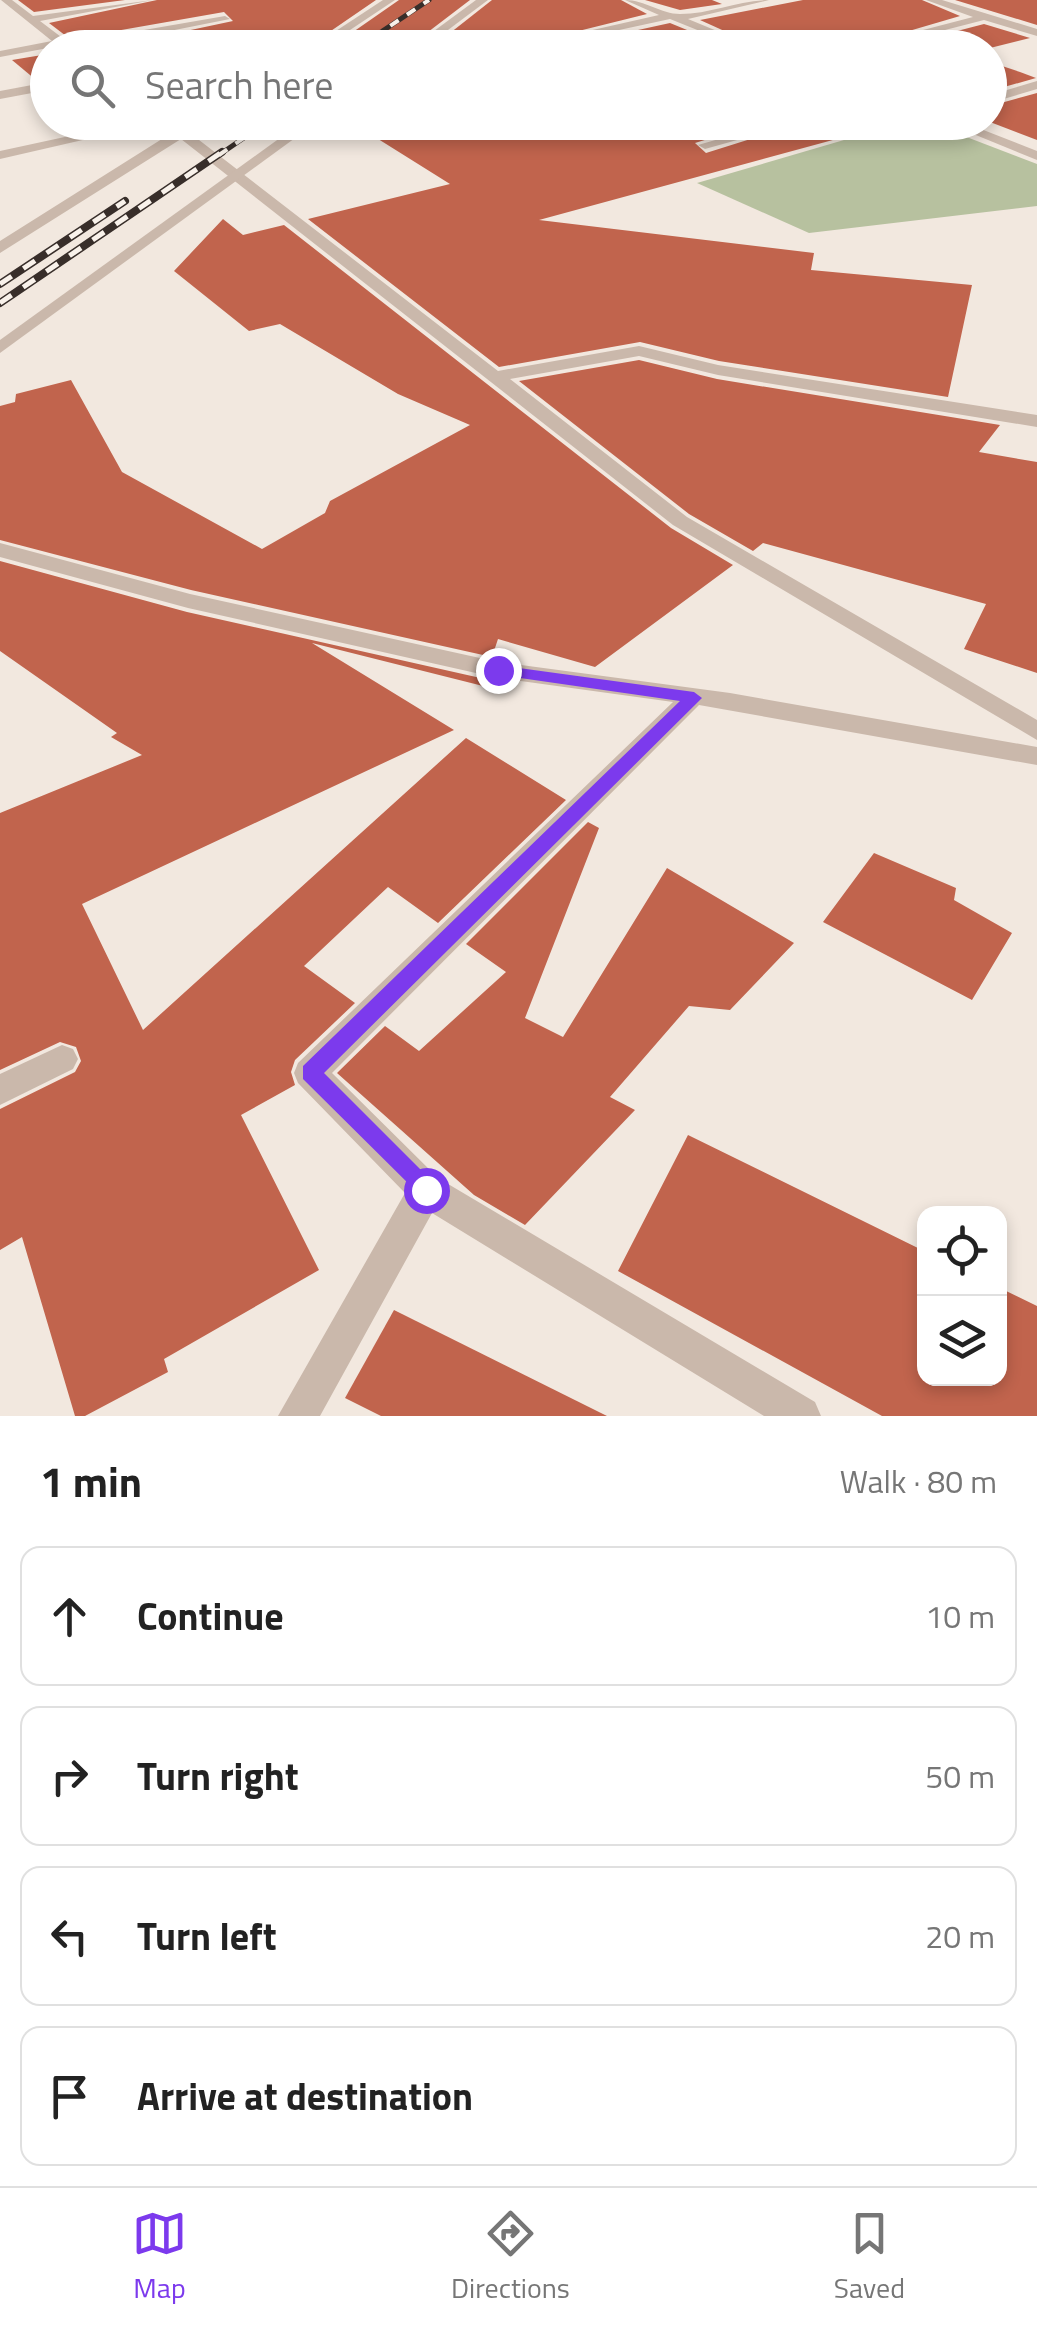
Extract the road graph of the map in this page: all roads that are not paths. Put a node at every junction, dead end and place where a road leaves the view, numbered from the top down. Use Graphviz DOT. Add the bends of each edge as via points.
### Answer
graph roads {
  1 [pos="6,0"];
  2 [pos="148,0"];
  3 [pos="390,0"];
  4 [pos="483,0"];
  5 [pos="630,0"];
  6 [pos="764,0"];
  7 [pos="931,0"];
  8 [pos="673,17"];
  9 [pos="984,17"];
  10 [pos="31,19"];
  11 [pos="225,19"];
  12 [pos="1037,20"];
  13 [pos="1014,26"];
  14 [pos="45,30"];
  15 [pos="160,30"];
  16 [pos="343,30"];
  17 [pos="441,30"];
  18 [pos="608,30"];
  19 [pos="705,30"];
  20 [pos="932,30"];
  21 [pos="1037,34"];
  22 [pos="30,50"];
  23 [pos="0,54"];
  24 [pos="1037,86"];
  25 [pos="30,89"];
  26 [pos="1007,94"];
  27 [pos="0,95"];
  28 [pos="70,140"];
  29 [pos="171,140"];
  30 [pos="191,140"];
  31 [pos="286,140"];
  32 [pos="728,140"];
  33 [pos="996,140"];
  34 [pos="705,146"];
  35 [pos="0,155"];
  36 [pos="1037,156"];
  37 [pos="236,176"];
  38 [pos="0,248"];
  39 [pos="0,348"];
  40 [pos="493,377"];
  41 [pos="1037,421"];
  42 [pos="0,550"];
  43 [pos="694,698"];
  44 [pos="1037,731"];
  45 [pos="1037,756"];
  46 [pos="62,1058"];
  47 [pos="0,1090"];
  48 [pos="426,1190"];
  49 [pos="298,1416"];
  50 [pos="801,1416"];
  1 -- 10 [label="street"];
  2 -- 10 [label="street"];
  3 -- 16 [label="street"];
  4 -- 17 [label="street"];
  5 -- 8 [label="street"];
  6 -- 8 [label="street"];
  7 -- 9 [label="street"];
  8 -- 18 [label="street"];
  8 -- 19 [label="street"];
  9 -- 13 [label="street"];
  9 -- 20 [label="street"];
  10 -- 14 [label="street"];
  11 -- 15 [label="street"];
  12 -- 13 [label="street"];
  13 -- 21 [label="street"];
  22 -- 23 [label="street"];
  24 -- 26 [label="street"];
  25 -- 27 [label="street"];
  28 -- 35 [label="street"];
  29 -- 38 [label="street"];
  30 -- 37 [label="street"];
  31 -- 37 [label="street"];
  32 -- 34 [label="street"];
  33 -- 36 [label="street"];
  37 -- 39 [label="street"];
  37 -- 40 [label="street"];
  40 -- 41 [label="street" via="640,351 718,370"];
  40 -- 44 [label="street" via="680,521"];
  42 -- 43 [label="street" via="188,602 498,670"];
  43 -- 45 [label="street"];
  43 -- 48 [label="street" via="310,1072"];
  46 -- 47 [label="street"];
  48 -- 49 [label="street"];
  48 -- 50 [label="street"];
}
